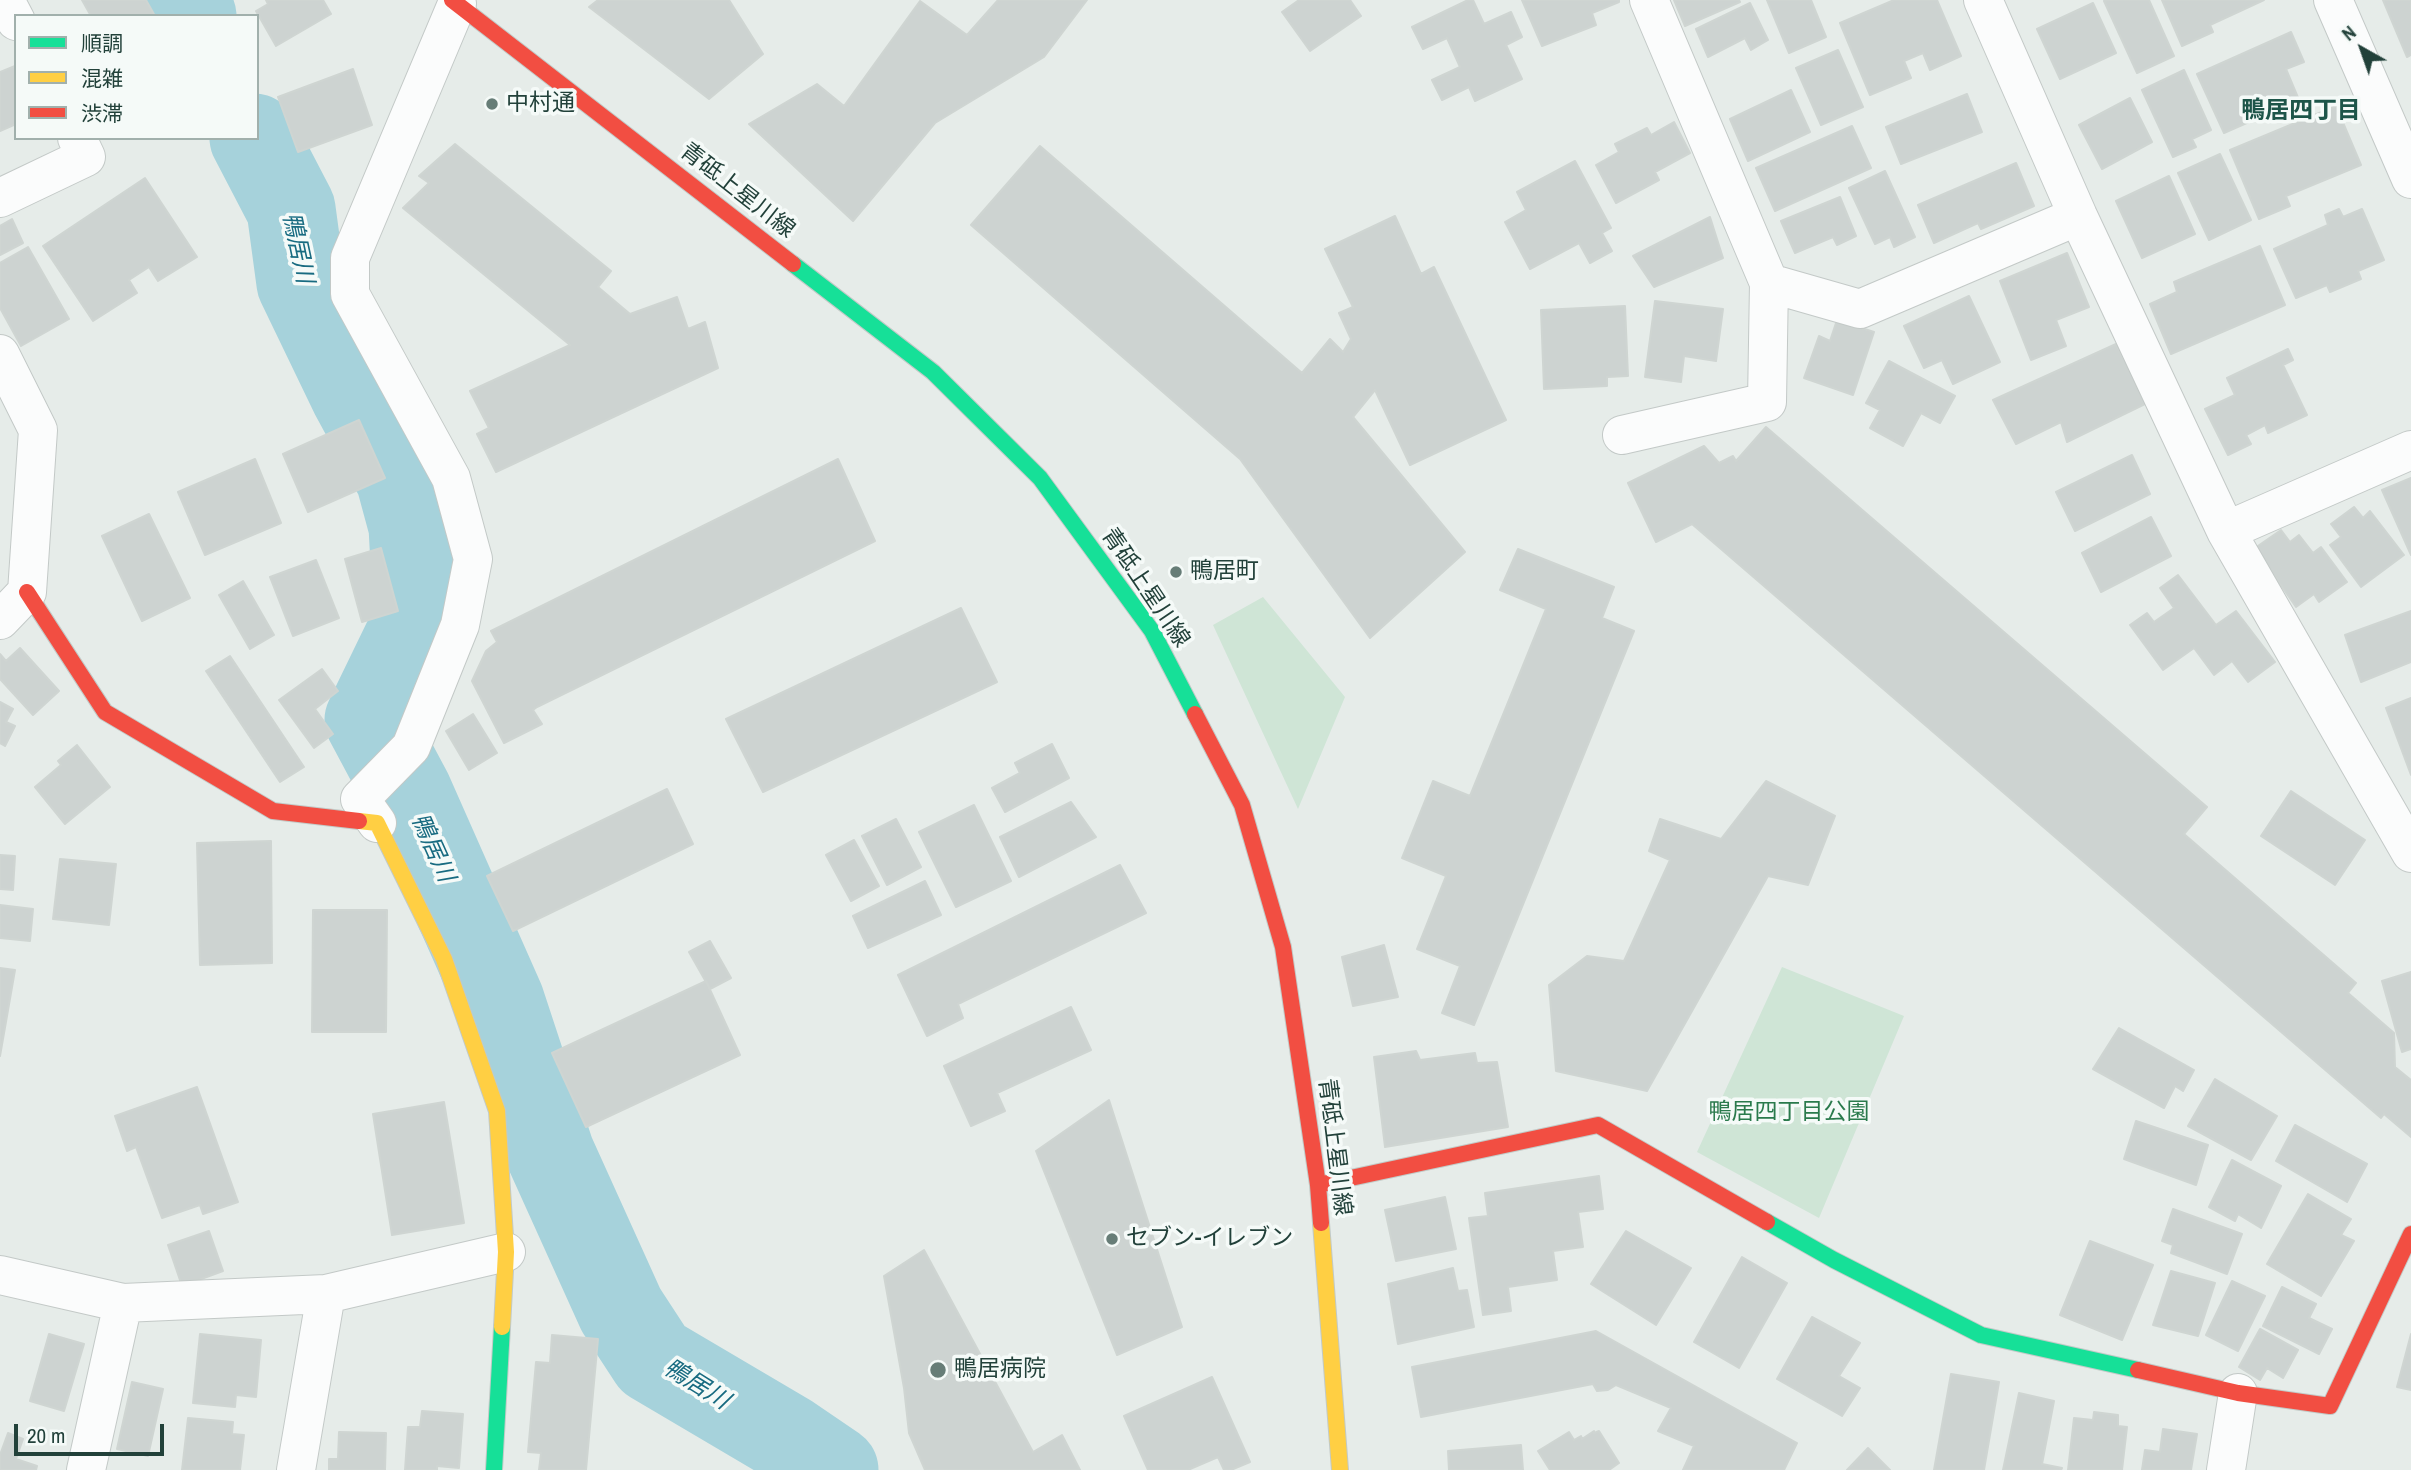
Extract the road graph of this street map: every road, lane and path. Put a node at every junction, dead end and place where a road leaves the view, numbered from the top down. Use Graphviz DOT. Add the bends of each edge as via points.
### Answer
graph roads {
  1 [pos="5,0"];
  2 [pos="1649,0"];
  3 [pos="1983,0"];
  4 [pos="2333,0"];
  5 [pos="454,2"];
  6 [pos="14,17"];
  7 [pos="78,140"];
  8 [pos="2411,178"];
  9 [pos="0,198"];
  10 [pos="2078,216"];
  11 [pos="1769,283"];
  12 [pos="0,354"];
  13 [pos="1622,435"];
  14 [pos="2411,450"];
  15 [pos="2226,531"];
  16 [pos="27,592"];
  17 [pos="0,620"];
  18 [pos="375,805"];
  19 [pos="2408,840"];
  20 [pos="1318,1185"];
  21 [pos="2411,1234"];
  22 [pos="506,1252"];
  23 [pos="0,1275"];
  24 [pos="326,1294"];
  25 [pos="123,1303"];
  26 [pos="2238,1393"];
  27 [pos="86,1470"];
  28 [pos="296,1470"];
  29 [pos="494,1470"];
  30 [pos="1340,1470"];
  31 [pos="2226,1470"];
  1 -- 6 [label="street"];
  2 -- 11 [label="street"];
  3 -- 10 [label="street"];
  4 -- 8 [label="street"];
  5 -- 18 [label="street" via="350,258 350,294 452,478 473,559 460,625 411,747"];
  5 -- 20 [label="street, 青砥上星川線" via="933,372 1040,478 1152,631 1242,805 1283,947"];
  7 -- 9 [label="street" via="86,157"];
  10 -- 11 [label="street" via="1860,309"];
  10 -- 15 [label="street"];
  11 -- 13 [label="street" via="1767,402"];
  12 -- 16 [label="street" via="38,430"];
  14 -- 15 [label="street"];
  15 -- 19 [label="street"];
  16 -- 17 [label="street"];
  16 -- 18 [label="street" via="105,712 273,811"];
  18 -- 22 [label="street" via="444,959 497,1111"];
  20 -- 26 [label="street" via="1598,1125 1834,1259 1981,1335"];
  20 -- 30 [label="street, 青砥上星川線"];
  21 -- 26 [label="street" via="2330,1406"];
  22 -- 24 [label="street"];
  22 -- 29 [label="street"];
  23 -- 25 [label="street"];
  24 -- 25 [label="street"];
  24 -- 28 [label="street"];
  25 -- 27 [label="street"];
  26 -- 31 [label="street"];
}
